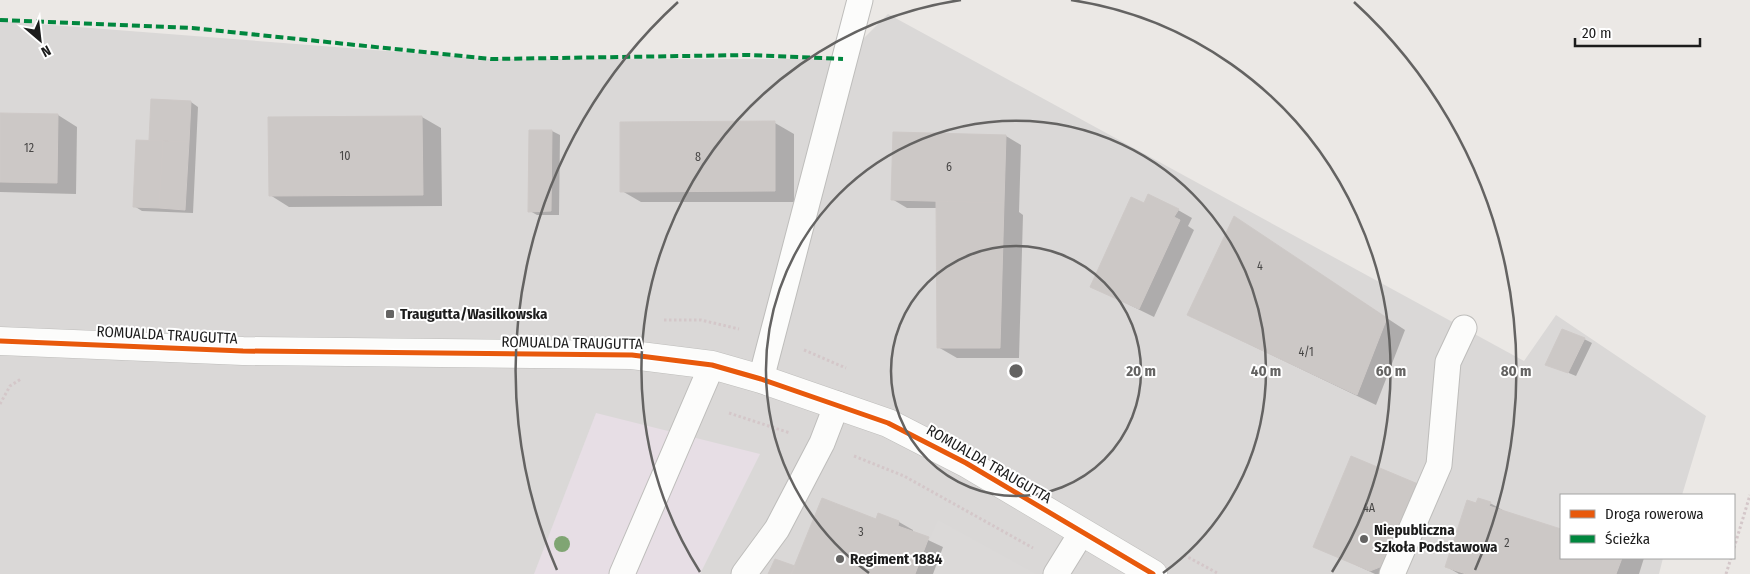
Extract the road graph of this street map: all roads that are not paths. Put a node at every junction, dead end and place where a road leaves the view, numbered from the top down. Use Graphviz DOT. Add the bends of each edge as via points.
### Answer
graph roads {
  1 [pos="860,0"];
  2 [pos="1464,328"];
  3 [pos="0,341"];
  4 [pos="712,365"];
  5 [pos="761,379"];
  6 [pos="837,404"];
  7 [pos="1082,532"];
  8 [pos="1059,569"];
  9 [pos="622,574"];
  10 [pos="744,574"];
  11 [pos="1153,574"];
  12 [pos="1392,574"];
  1 -- 5 [label="lane"];
  2 -- 12 [label="lane" via="1448,362 1439,465"];
  3 -- 4 [label="street, ROMUALDA TRAUGUTTA" via="243,351 632,355"];
  4 -- 5 [label="street, ROMUALDA TRAUGUTTA"];
  4 -- 9 [label="lane"];
  5 -- 6 [label="street, ROMUALDA TRAUGUTTA"];
  6 -- 7 [label="street, ROMUALDA TRAUGUTTA" via="888,423 966,462"];
  6 -- 10 [label="lane" via="822,443 777,529"];
  7 -- 8 [label="lane"];
  7 -- 11 [label="street, ROMUALDA TRAUGUTTA"];
}
